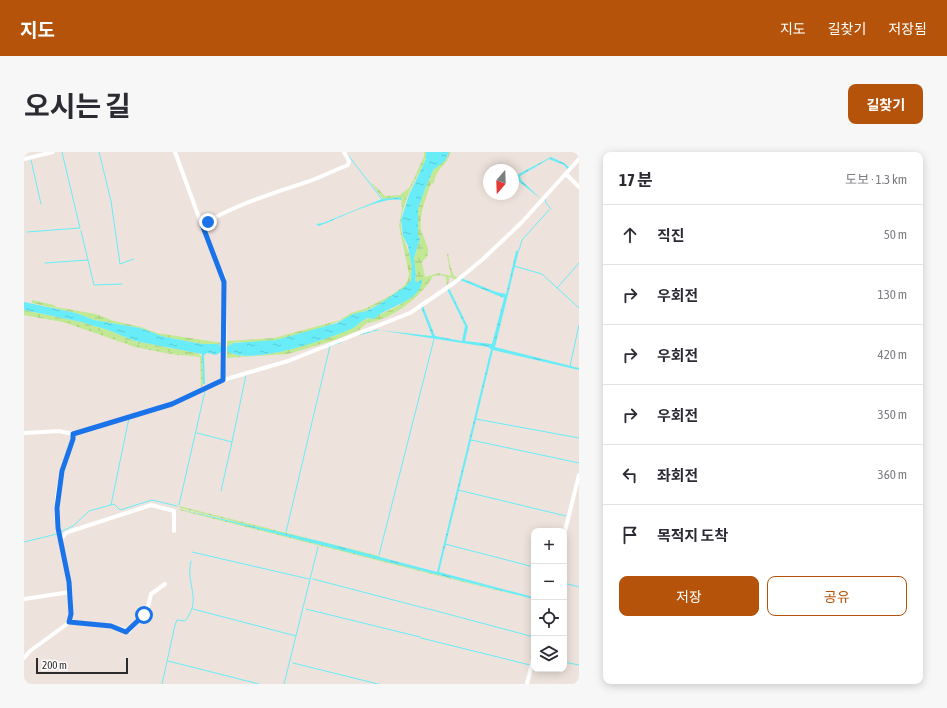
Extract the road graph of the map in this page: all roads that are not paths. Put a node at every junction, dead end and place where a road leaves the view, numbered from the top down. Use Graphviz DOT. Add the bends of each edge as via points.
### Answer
graph roads {
  1 [pos="53,152"];
  2 [pos="175,152"];
  3 [pos="344,152"];
  4 [pos="24,159"];
  5 [pos="579,159"];
  6 [pos="566,174"];
  7 [pos="579,187"];
  8 [pos="203,227"];
  9 [pos="223,380"];
  10 [pos="24,433"];
  11 [pos="73,434"];
  12 [pos="579,475"];
  13 [pos="566,528"];
  14 [pos="174,531"];
  15 [pos="61,539"];
  16 [pos="165,584"];
  17 [pos="70,592"];
  18 [pos="24,599"];
  19 [pos="69,622"];
  20 [pos="24,658"];
  21 [pos="531,667"];
  22 [pos="527,684"];
  1 -- 4 [label="street"];
  2 -- 8 [label="street"];
  3 -- 8 [label="street" via="349,161 348,165 238,208 208,222"];
  5 -- 6 [label="street"];
  6 -- 7 [label="street"];
  6 -- 9 [label="street" via="483,259 454,283 410,313 288,361"];
  8 -- 9 [label="street" via="224,282"];
  9 -- 11 [label="street" via="172,404"];
  10 -- 11 [label="street" via="59,431"];
  11 -- 15 [label="street" via="62,471 57,501"];
  12 -- 13 [label="street"];
  14 -- 15 [label="street" via="174,511 154,505 71,531"];
  15 -- 17 [label="street"];
  16 -- 19 [label="street" via="151,594 147,612 129,631 111,626"];
  17 -- 18 [label="street"];
  17 -- 19 [label="street"];
  19 -- 20 [label="street"];
  21 -- 22 [label="street"];
}
